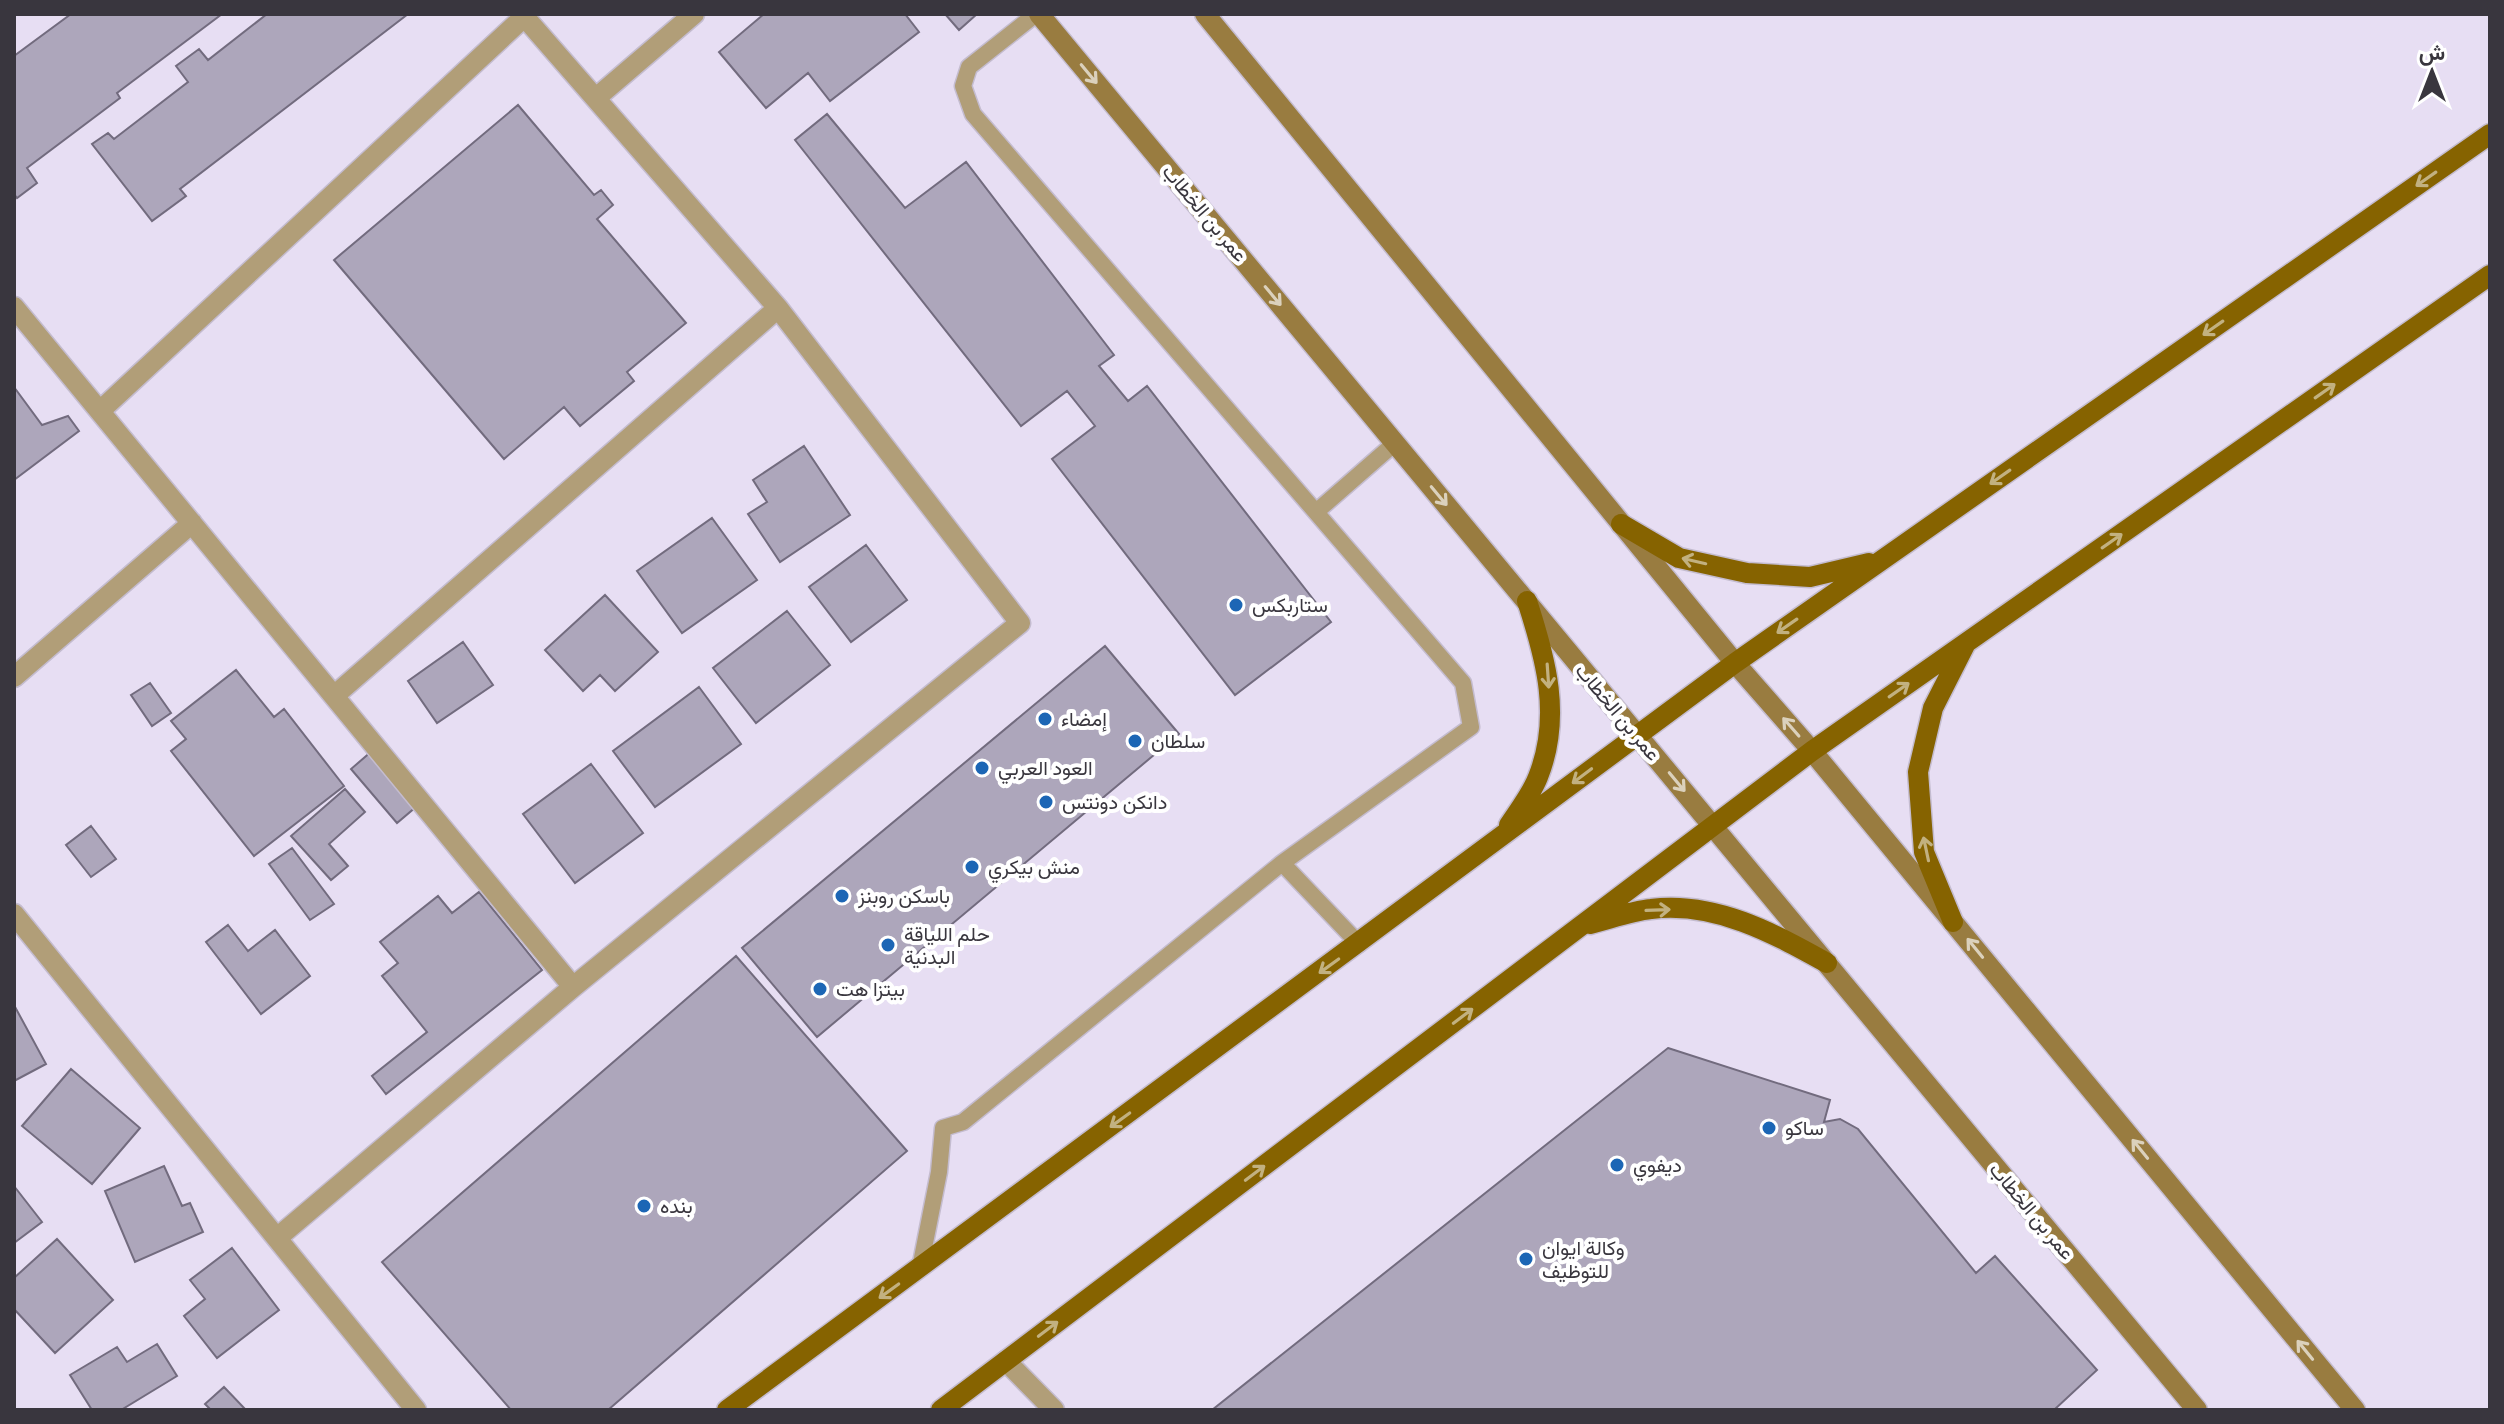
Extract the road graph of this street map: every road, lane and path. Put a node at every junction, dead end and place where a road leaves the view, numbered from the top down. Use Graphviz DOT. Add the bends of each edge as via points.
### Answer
graph roads {
  1 [pos="694,14"];
  2 [pos="1038,14"];
  3 [pos="1205,14"];
  4 [pos="523,15"];
  5 [pos="596,98"];
  6 [pos="2490,134"];
  7 [pos="2490,275"];
  8 [pos="14,307"];
  9 [pos="778,308"];
  10 [pos="100,411"];
  11 [pos="1395,443"];
  12 [pos="1316,512"];
  13 [pos="192,523"];
  14 [pos="1621,524"];
  15 [pos="1881,560"];
  16 [pos="1527,601"];
  17 [pos="1967,643"];
  18 [pos="1735,663"];
  19 [pos="14,677"];
  20 [pos="334,696"];
  21 [pos="1637,735"];
  22 [pos="1812,751"];
  23 [pos="1714,827"];
  24 [pos="1503,835"];
  25 [pos="1282,863"];
  26 [pos="14,914"];
  27 [pos="1953,922"];
  28 [pos="1582,926"];
  29 [pos="1359,944"];
  30 [pos="1827,963"];
  31 [pos="573,987"];
  32 [pos="277,1238"];
  33 [pos="920,1268"];
  34 [pos="1006,1361"];
  35 [pos="416,1410"];
  36 [pos="727,1410"];
  37 [pos="941,1410"];
  38 [pos="1054,1410"];
  39 [pos="2197,1410"];
  40 [pos="2355,1410"];
  1 -- 5 [label="street"];
  2 -- 11 [label="street, عمر بن الخطاب, one-way"];
  2 -- 12 [label="lane" via="969,67 963,86 973,114"];
  3 -- 14 [label="street"];
  4 -- 5 [label="street"];
  4 -- 10 [label="street"];
  5 -- 9 [label="street"];
  6 -- 15 [label="main road, one-way"];
  17 -- 7 [label="main road, one-way"];
  8 -- 10 [label="street"];
  9 -- 20 [label="street"];
  9 -- 31 [label="street" via="1020,623"];
  10 -- 13 [label="street"];
  11 -- 12 [label="lane"];
  11 -- 16 [label="street, عمر بن الخطاب, one-way"];
  12 -- 25 [label="lane" via="1463,683 1471,727"];
  13 -- 19 [label="street"];
  13 -- 20 [label="street"];
  15 -- 14 [label="main road, one-way" via="1810,577 1747,573 1679,558"];
  14 -- 18 [label="street"];
  15 -- 18 [label="main road, one-way"];
  16 -- 21 [label="street, عمر بن الخطاب"];
  16 -- 24 [label="main road, one-way" via="1548,665 1549,726 1538,777"];
  22 -- 17 [label="main road, one-way"];
  27 -- 17 [label="main road, one-way" via="1924,852 1918,772 1933,708"];
  18 -- 21 [label="main road"];
  22 -- 18 [label="street, one-way"];
  20 -- 31 [label="street"];
  21 -- 23 [label="street, عمر بن الخطاب, one-way"];
  21 -- 24 [label="main road, one-way"];
  22 -- 23 [label="main road"];
  22 -- 27 [label="street"];
  23 -- 28 [label="main road"];
  23 -- 30 [label="street, عمر بن الخطاب"];
  24 -- 29 [label="main road"];
  25 -- 29 [label="lane"];
  25 -- 33 [label="lane" via="963,1122 943,1128"];
  26 -- 32 [label="street"];
  40 -- 27 [label="street, one-way"];
  28 -- 30 [label="main road, one-way" via="1652,909 1708,911 1768,930"];
  34 -- 28 [label="main road, one-way"];
  29 -- 33 [label="main road, one-way"];
  30 -- 39 [label="street, عمر بن الخطاب"];
  31 -- 32 [label="street"];
  32 -- 35 [label="street"];
  33 -- 36 [label="main road, one-way"];
  34 -- 37 [label="main road"];
  34 -- 38 [label="street"];
}
